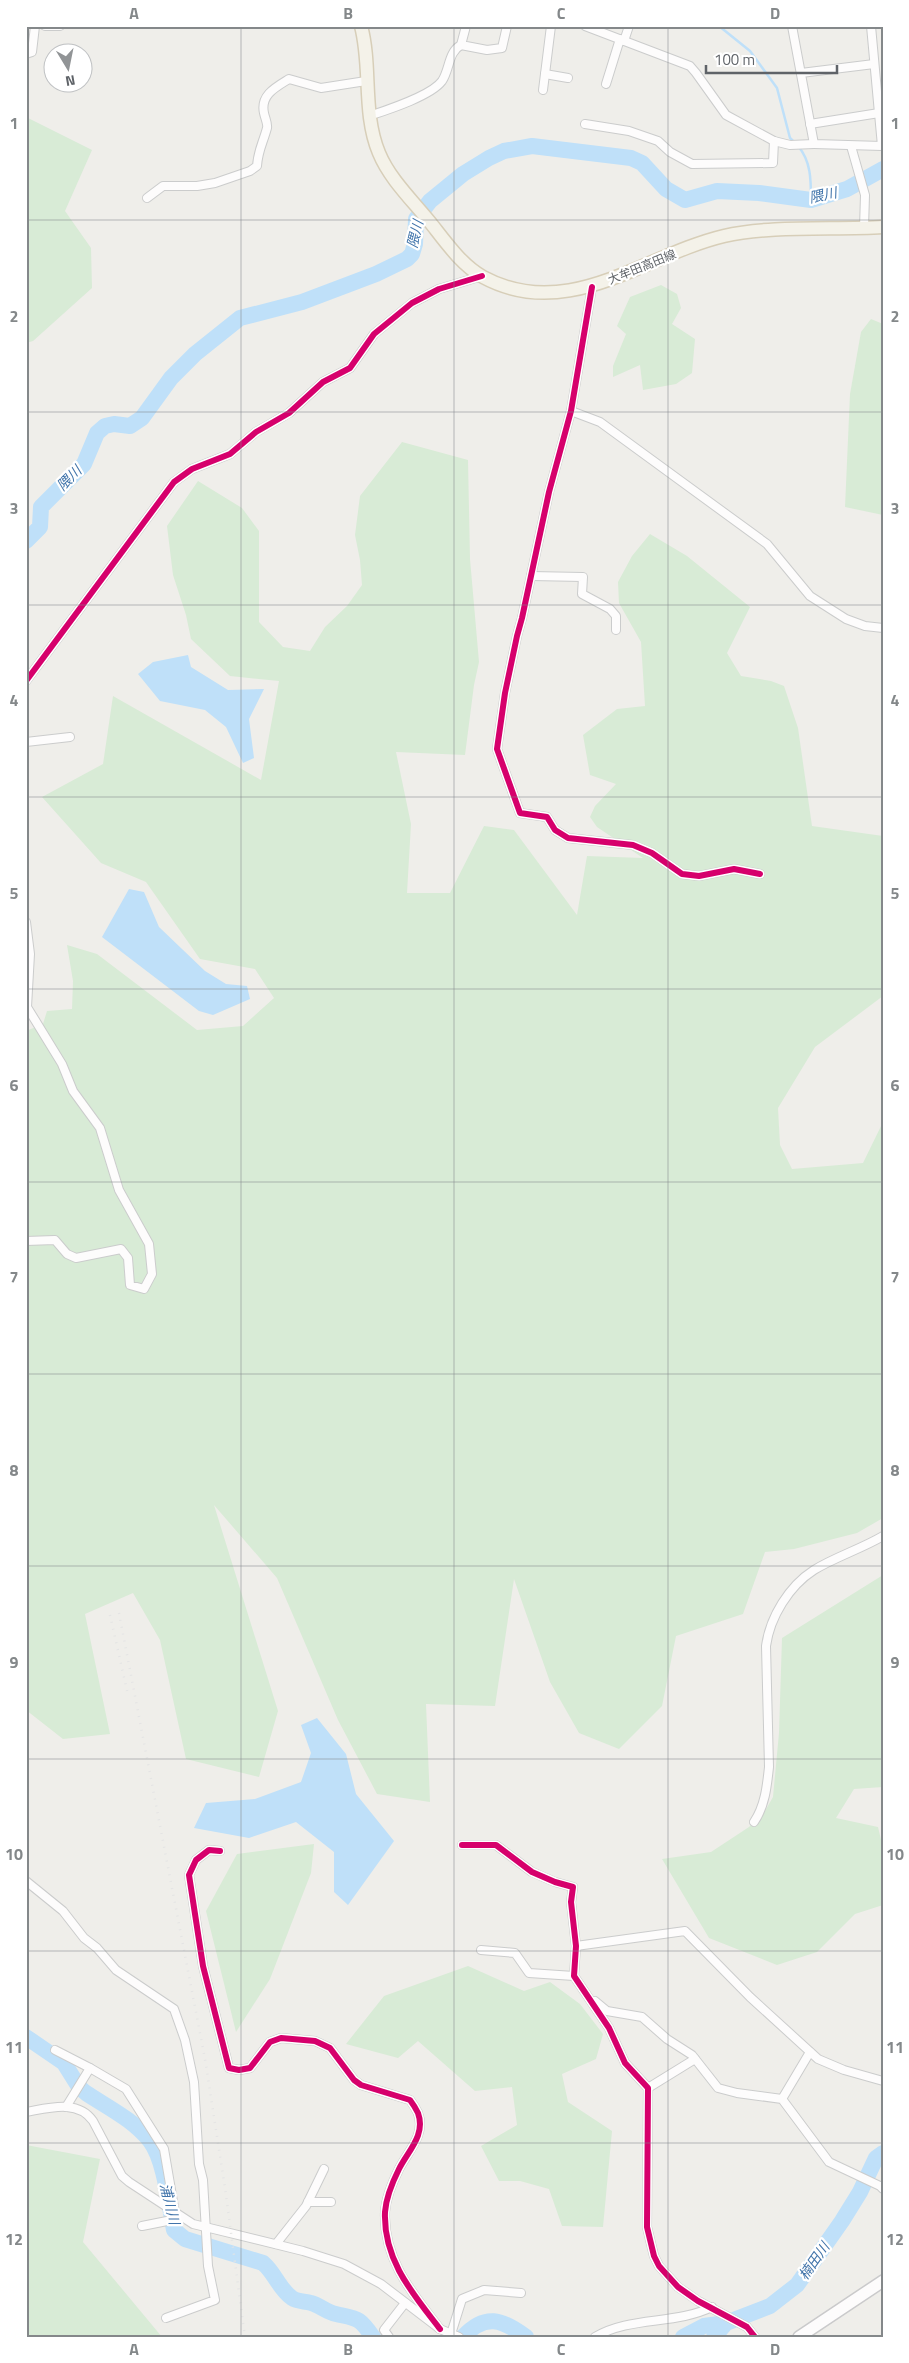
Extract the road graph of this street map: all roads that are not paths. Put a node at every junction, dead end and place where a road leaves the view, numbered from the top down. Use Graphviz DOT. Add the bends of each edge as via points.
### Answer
graph roads {
  1 [pos="35,26"];
  2 [pos="45,26"];
  3 [pos="60,26"];
  4 [pos="361,26"];
  5 [pos="466,26"];
  6 [pos="507,26"];
  7 [pos="551,26"];
  8 [pos="585,26"];
  9 [pos="629,26"];
  10 [pos="785,26"];
  11 [pos="792,26"];
  12 [pos="870,26"];
  13 [pos="622,40"];
  14 [pos="461,45"];
  15 [pos="26,54"];
  16 [pos="874,64"];
  17 [pos="545,74"];
  18 [pos="801,74"];
  19 [pos="568,78"];
  20 [pos="366,81"];
  21 [pos="606,84"];
  22 [pos="543,90"];
  23 [pos="879,113"];
  24 [pos="369,116"];
  25 [pos="585,124"];
  26 [pos="810,124"];
  27 [pos="774,141"];
  28 [pos="814,144"];
  29 [pos="851,146"];
  30 [pos="882,146"];
  31 [pos="147,198"];
  32 [pos="883,227"];
  33 [pos="864,228"];
  34 [pos="482,276"];
  35 [pos="592,287"];
  36 [pos="571,411"];
  37 [pos="531,576"];
  38 [pos="883,628"];
  39 [pos="616,630"];
  40 [pos="26,680"];
  41 [pos="70,737"];
  42 [pos="26,742"];
  43 [pos="760,874"];
  44 [pos="26,922"];
  45 [pos="26,1240"];
  46 [pos="883,1536"];
  47 [pos="754,1822"];
  48 [pos="462,1845"];
  49 [pos="220,1851"];
  50 [pos="26,1882"];
  51 [pos="576,1946"];
  52 [pos="481,1950"];
  53 [pos="574,1976"];
  54 [pos="589,1997"];
  55 [pos="55,2050"];
  56 [pos="810,2052"];
  57 [pos="695,2059"];
  58 [pos="90,2068"];
  59 [pos="883,2081"];
  60 [pos="648,2088"];
  61 [pos="782,2099"];
  62 [pos="66,2107"];
  63 [pos="26,2112"];
  64 [pos="324,2169"];
  65 [pos="883,2189"];
  66 [pos="308,2202"];
  67 [pos="331,2202"];
  68 [pos="175,2213"];
  69 [pos="182,2218"];
  70 [pos="142,2226"];
  71 [pos="206,2228"];
  72 [pos="276,2244"];
  73 [pos="883,2281"];
  74 [pos="521,2294"];
  75 [pos="405,2303"];
  76 [pos="712,2307"];
  77 [pos="166,2318"];
  78 [pos="440,2330"];
  79 [pos="455,2336"];
  80 [pos="389,2337"];
  81 [pos="595,2337"];
  82 [pos="756,2337"];
  83 [pos="799,2337"];
  1 -- 15 [label="street" via="32,52"];
  2 -- 3 [label="street"];
  4 -- 20 [label="main road, 大牟田高田線"];
  5 -- 14 [label="street"];
  6 -- 14 [label="street" via="502,48 487,50"];
  7 -- 17 [label="street"];
  8 -- 13 [label="street"];
  9 -- 13 [label="street"];
  10 -- 11 [label="street"];
  11 -- 18 [label="street"];
  12 -- 16 [label="street"];
  13 -- 21 [label="street"];
  13 -- 27 [label="street" via="690,66 726,115"];
  14 -- 24 [label="street" via="455,48 437,85 402,105"];
  16 -- 18 [label="street"];
  16 -- 23 [label="street"];
  17 -- 19 [label="street"];
  17 -- 22 [label="street"];
  18 -- 26 [label="street"];
  20 -- 24 [label="main road, 大牟田高田線"];
  20 -- 31 [label="street" via="320,88 289,79 264,98 267,127 258,151 257,166 215,183 163,186"];
  23 -- 26 [label="street"];
  23 -- 30 [label="street"];
  24 -- 34 [label="main road, 大牟田高田線" via="379,154 388,170 452,251"];
  25 -- 27 [label="street" via="658,141 692,164 773,163"];
  26 -- 28 [label="street"];
  27 -- 28 [label="street"];
  28 -- 29 [label="street"];
  29 -- 30 [label="street"];
  29 -- 33 [label="street" via="862,182"];
  32 -- 33 [label="main road, 大牟田高田線"];
  33 -- 35 [label="main road, 大牟田高田線" via="754,231 725,236"];
  34 -- 35 [label="main road, 大牟田高田線" via="526,291 559,292"];
  34 -- 40 [label="street" via="439,289 412,303 374,334 350,368 323,382 289,413 256,432 230,454 192,469 174,482"];
  35 -- 36 [label="street"];
  36 -- 37 [label="street"];
  36 -- 38 [label="street" via="600,422 767,544 810,596 846,619"];
  37 -- 39 [label="street" via="583,577 582,594 610,609 616,616"];
  37 -- 43 [label="street" via="505,693 497,749 520,813 548,817 556,830 568,838 632,845 652,853 682,874 698,876 734,868"];
  41 -- 42 [label="street"];
  44 -- 45 [label="street" via="30,954 27,1007 62,1064 73,1091 100,1128 119,1190 149,1244 152,1274 144,1289 130,1285 128,1258 121,1249 76,1258 67,1254 55,1240"];
  46 -- 47 [label="street" via="813,1571 787,1597 773,1618 766,1646 769,1767 767,1786"];
  48 -- 51 [label="street" via="496,1845 532,1872 573,1886 571,1902"];
  49 -- 78 [label="street" via="209,1850 196,1860 189,1875 203,1966 230,2068 250,2068 270,2042 282,2038 315,2040 330,2048 361,2085 410,2100 418,2113 420,2130 394,2179 385,2210 388,2246 404,2284"];
  50 -- 71 [label="street" via="63,1911 116,1970 174,2009 194,2082"];
  51 -- 53 [label="street"];
  51 -- 56 [label="street" via="685,1932"];
  52 -- 53 [label="street" via="515,1953 529,1973"];
  53 -- 54 [label="street"];
  54 -- 57 [label="street" via="607,2011 642,2016"];
  54 -- 60 [label="street" via="609,2028 625,2063"];
  55 -- 58 [label="street"];
  56 -- 59 [label="street" via="833,2066"];
  56 -- 61 [label="street"];
  57 -- 60 [label="street"];
  57 -- 61 [label="street" via="718,2088"];
  58 -- 62 [label="street"];
  58 -- 68 [label="street" via="126,2089 164,2148"];
  60 -- 76 [label="street" via="646,2204 650,2245 659,2266 669,2278 698,2301"];
  61 -- 65 [label="street" via="829,2162"];
  62 -- 63 [label="street"];
  62 -- 68 [label="street" via="81,2109 88,2114 128,2182"];
  64 -- 66 [label="street"];
  66 -- 67 [label="street"];
  66 -- 72 [label="street"];
  68 -- 69 [label="street"];
  69 -- 70 [label="street"];
  69 -- 71 [label="street"];
  71 -- 72 [label="street"];
  71 -- 77 [label="street" via="208,2266 215,2300"];
  72 -- 75 [label="street" via="344,2264 381,2284"];
  73 -- 83 [label="street"];
  74 -- 79 [label="street" via="484,2290 462,2300"];
  75 -- 78 [label="street"];
  75 -- 80 [label="street" via="384,2330"];
  76 -- 81 [label="street" via="683,2318 622,2326"];
  76 -- 82 [label="street" via="747,2327"];
  78 -- 79 [label="street"];
}
